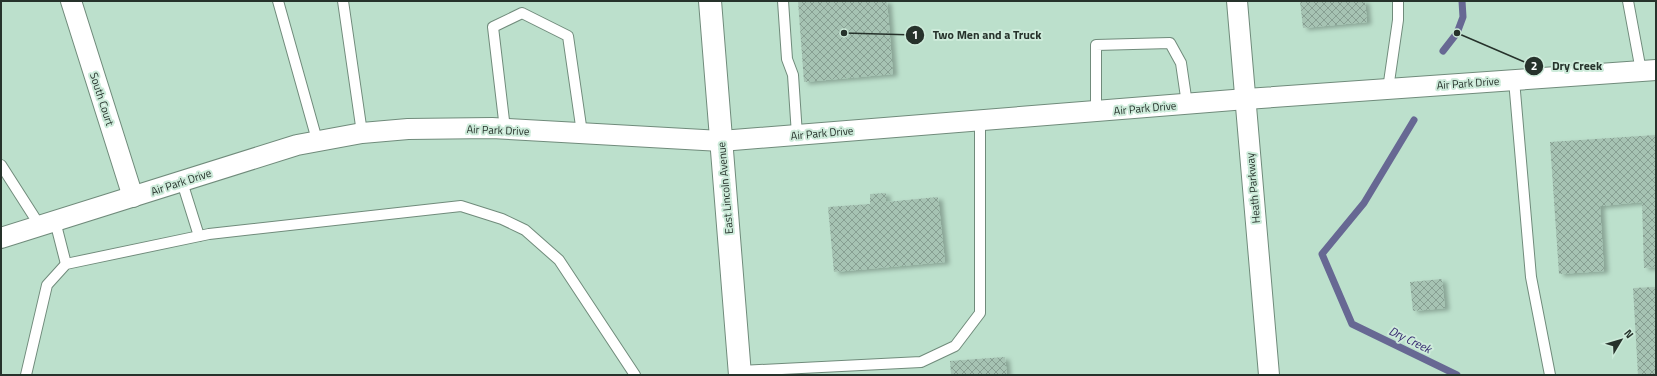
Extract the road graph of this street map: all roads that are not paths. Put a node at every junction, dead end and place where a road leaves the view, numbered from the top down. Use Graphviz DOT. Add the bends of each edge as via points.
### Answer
graph roads {
  1 [pos="71,1"];
  2 [pos="278,1"];
  3 [pos="343,1"];
  4 [pos="710,1"];
  5 [pos="783,1"];
  6 [pos="1237,1"];
  7 [pos="1398,1"];
  8 [pos="1628,1"];
  9 [pos="1648,71"];
  10 [pos="1514,80"];
  11 [pos="1388,89"];
  12 [pos="1246,99"];
  13 [pos="1187,104"];
  14 [pos="1096,112"];
  15 [pos="980,121"];
  16 [pos="505,129"];
  17 [pos="362,133"];
  18 [pos="582,134"];
  19 [pos="797,135"];
  20 [pos="317,140"];
  21 [pos="722,141"];
  22 [pos="1,165"];
  23 [pos="182,182"];
  24 [pos="133,197"];
  25 [pos="48,223"];
  26 [pos="198,236"];
  27 [pos="1,238"];
  28 [pos="66,264"];
  29 [pos="740,373"];
  30 [pos="26,375"];
  31 [pos="635,375"];
  32 [pos="1269,375"];
  33 [pos="1550,375"];
  1 -- 24 [label="street, South Court"];
  2 -- 20 [label="lane"];
  3 -- 17 [label="lane"];
  4 -- 21 [label="street, East Lincoln Avenue"];
  5 -- 19 [label="lane" via="787,59 793,75"];
  6 -- 12 [label="street, Heath Parkway"];
  7 -- 11 [label="lane" via="1398,20"];
  8 -- 9 [label="lane"];
  9 -- 10 [label="street, Air Park Drive"];
  10 -- 11 [label="street, Air Park Drive"];
  10 -- 33 [label="lane" via="1531,277"];
  11 -- 12 [label="street, Air Park Drive"];
  12 -- 13 [label="street, Air Park Drive"];
  12 -- 32 [label="street, Heath Parkway"];
  13 -- 14 [label="street, Air Park Drive"];
  13 -- 14 [label="lane" via="1181,63 1170,43 1096,45"];
  14 -- 15 [label="street, Air Park Drive"];
  15 -- 19 [label="street, Air Park Drive"];
  15 -- 29 [label="lane" via="980,314 956,346 921,362"];
  16 -- 17 [label="street, Air Park Drive" via="408,128"];
  16 -- 18 [label="street, Air Park Drive"];
  16 -- 18 [label="lane" via="493,27 522,13 568,36"];
  17 -- 20 [label="street, Air Park Drive"];
  18 -- 21 [label="street, Air Park Drive"];
  19 -- 21 [label="street, Air Park Drive"];
  20 -- 23 [label="street, Air Park Drive"];
  21 -- 29 [label="street, East Lincoln Avenue"];
  22 -- 25 [label="lane"];
  23 -- 24 [label="street, Air Park Drive"];
  23 -- 26 [label="lane"];
  24 -- 25 [label="street, Air Park Drive"];
  25 -- 27 [label="street, Air Park Drive"];
  25 -- 28 [label="lane"];
  26 -- 28 [label="lane"];
  26 -- 31 [label="lane" via="461,206 502,219 525,230 559,260"];
  28 -- 30 [label="lane" via="47,285"];
}
